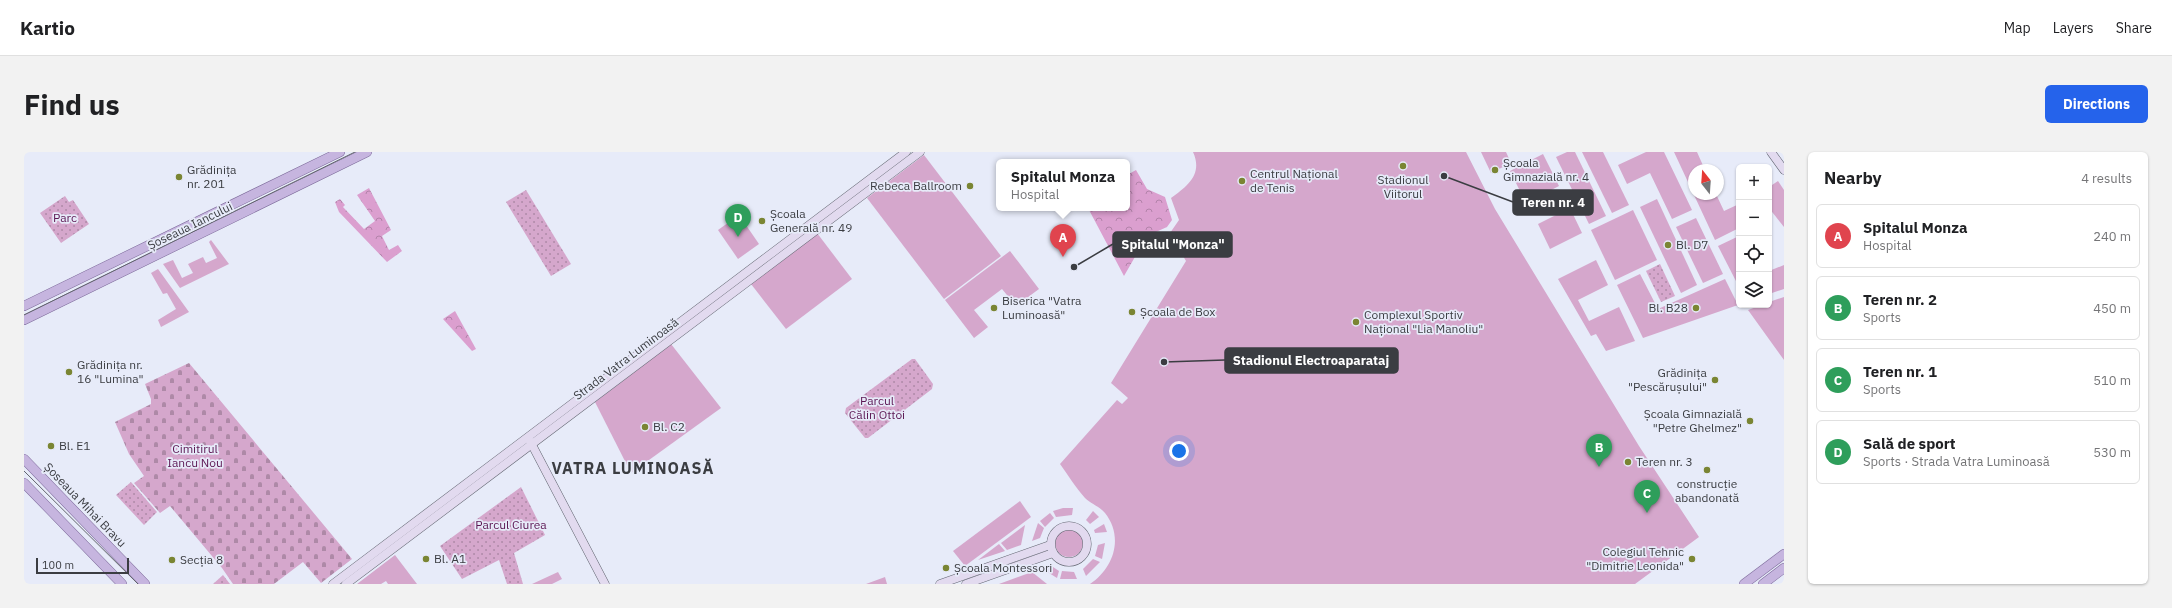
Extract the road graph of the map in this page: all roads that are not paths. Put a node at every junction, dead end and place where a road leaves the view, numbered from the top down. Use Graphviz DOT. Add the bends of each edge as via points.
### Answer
graph roads {
  1 [pos="340,152"];
  2 [pos="367,152"];
  3 [pos="906,152"];
  4 [pos="920,152"];
  5 [pos="1771,152"];
  6 [pos="1784,170"];
  7 [pos="24,306"];
  8 [pos="24,320"];
  9 [pos="530,441"];
  10 [pos="24,459"];
  11 [pos="24,483"];
  12 [pos="391,545"];
  13 [pos="1052,549"];
  14 [pos="1784,554"];
  15 [pos="1784,568"];
  16 [pos="967,574"];
  17 [pos="968,583"];
  18 [pos="122,584"];
  19 [pos="145,584"];
  20 [pos="332,584"];
  21 [pos="346,584"];
  22 [pos="605,584"];
  23 [pos="940,584"];
  24 [pos="1744,584"];
  25 [pos="1763,584"];
  1 -- 7 [label="main road, Șoseaua Iancului"];
  2 -- 8 [label="main road, Șoseaua Iancului"];
  3 -- 9 [label="street, Strada Vatra Luminoasă"];
  4 -- 9 [label="street, Strada Vatra Luminoasă"];
  5 -- 6 [label="street"];
  9 -- 12 [label="street, Strada Vatra Luminoasă"];
  9 -- 22 [label="street"];
  10 -- 19 [label="main road, Șoseaua Mihai Bravu"];
  11 -- 18 [label="main road"];
  12 -- 20 [label="street, Strada Vatra Luminoasă"];
  12 -- 21 [label="street, Strada Vatra Luminoasă"];
  13 -- 13 [label="street" via="1066,562 1079,558 1086,548 1086,537 1079,529 1067,525 1054,532"];
  13 -- 16 [label="street"];
  13 -- 17 [label="street"];
  14 -- 24 [label="main road"];
  15 -- 25 [label="main road"];
  16 -- 17 [label="street"];
  16 -- 23 [label="street"];
}
